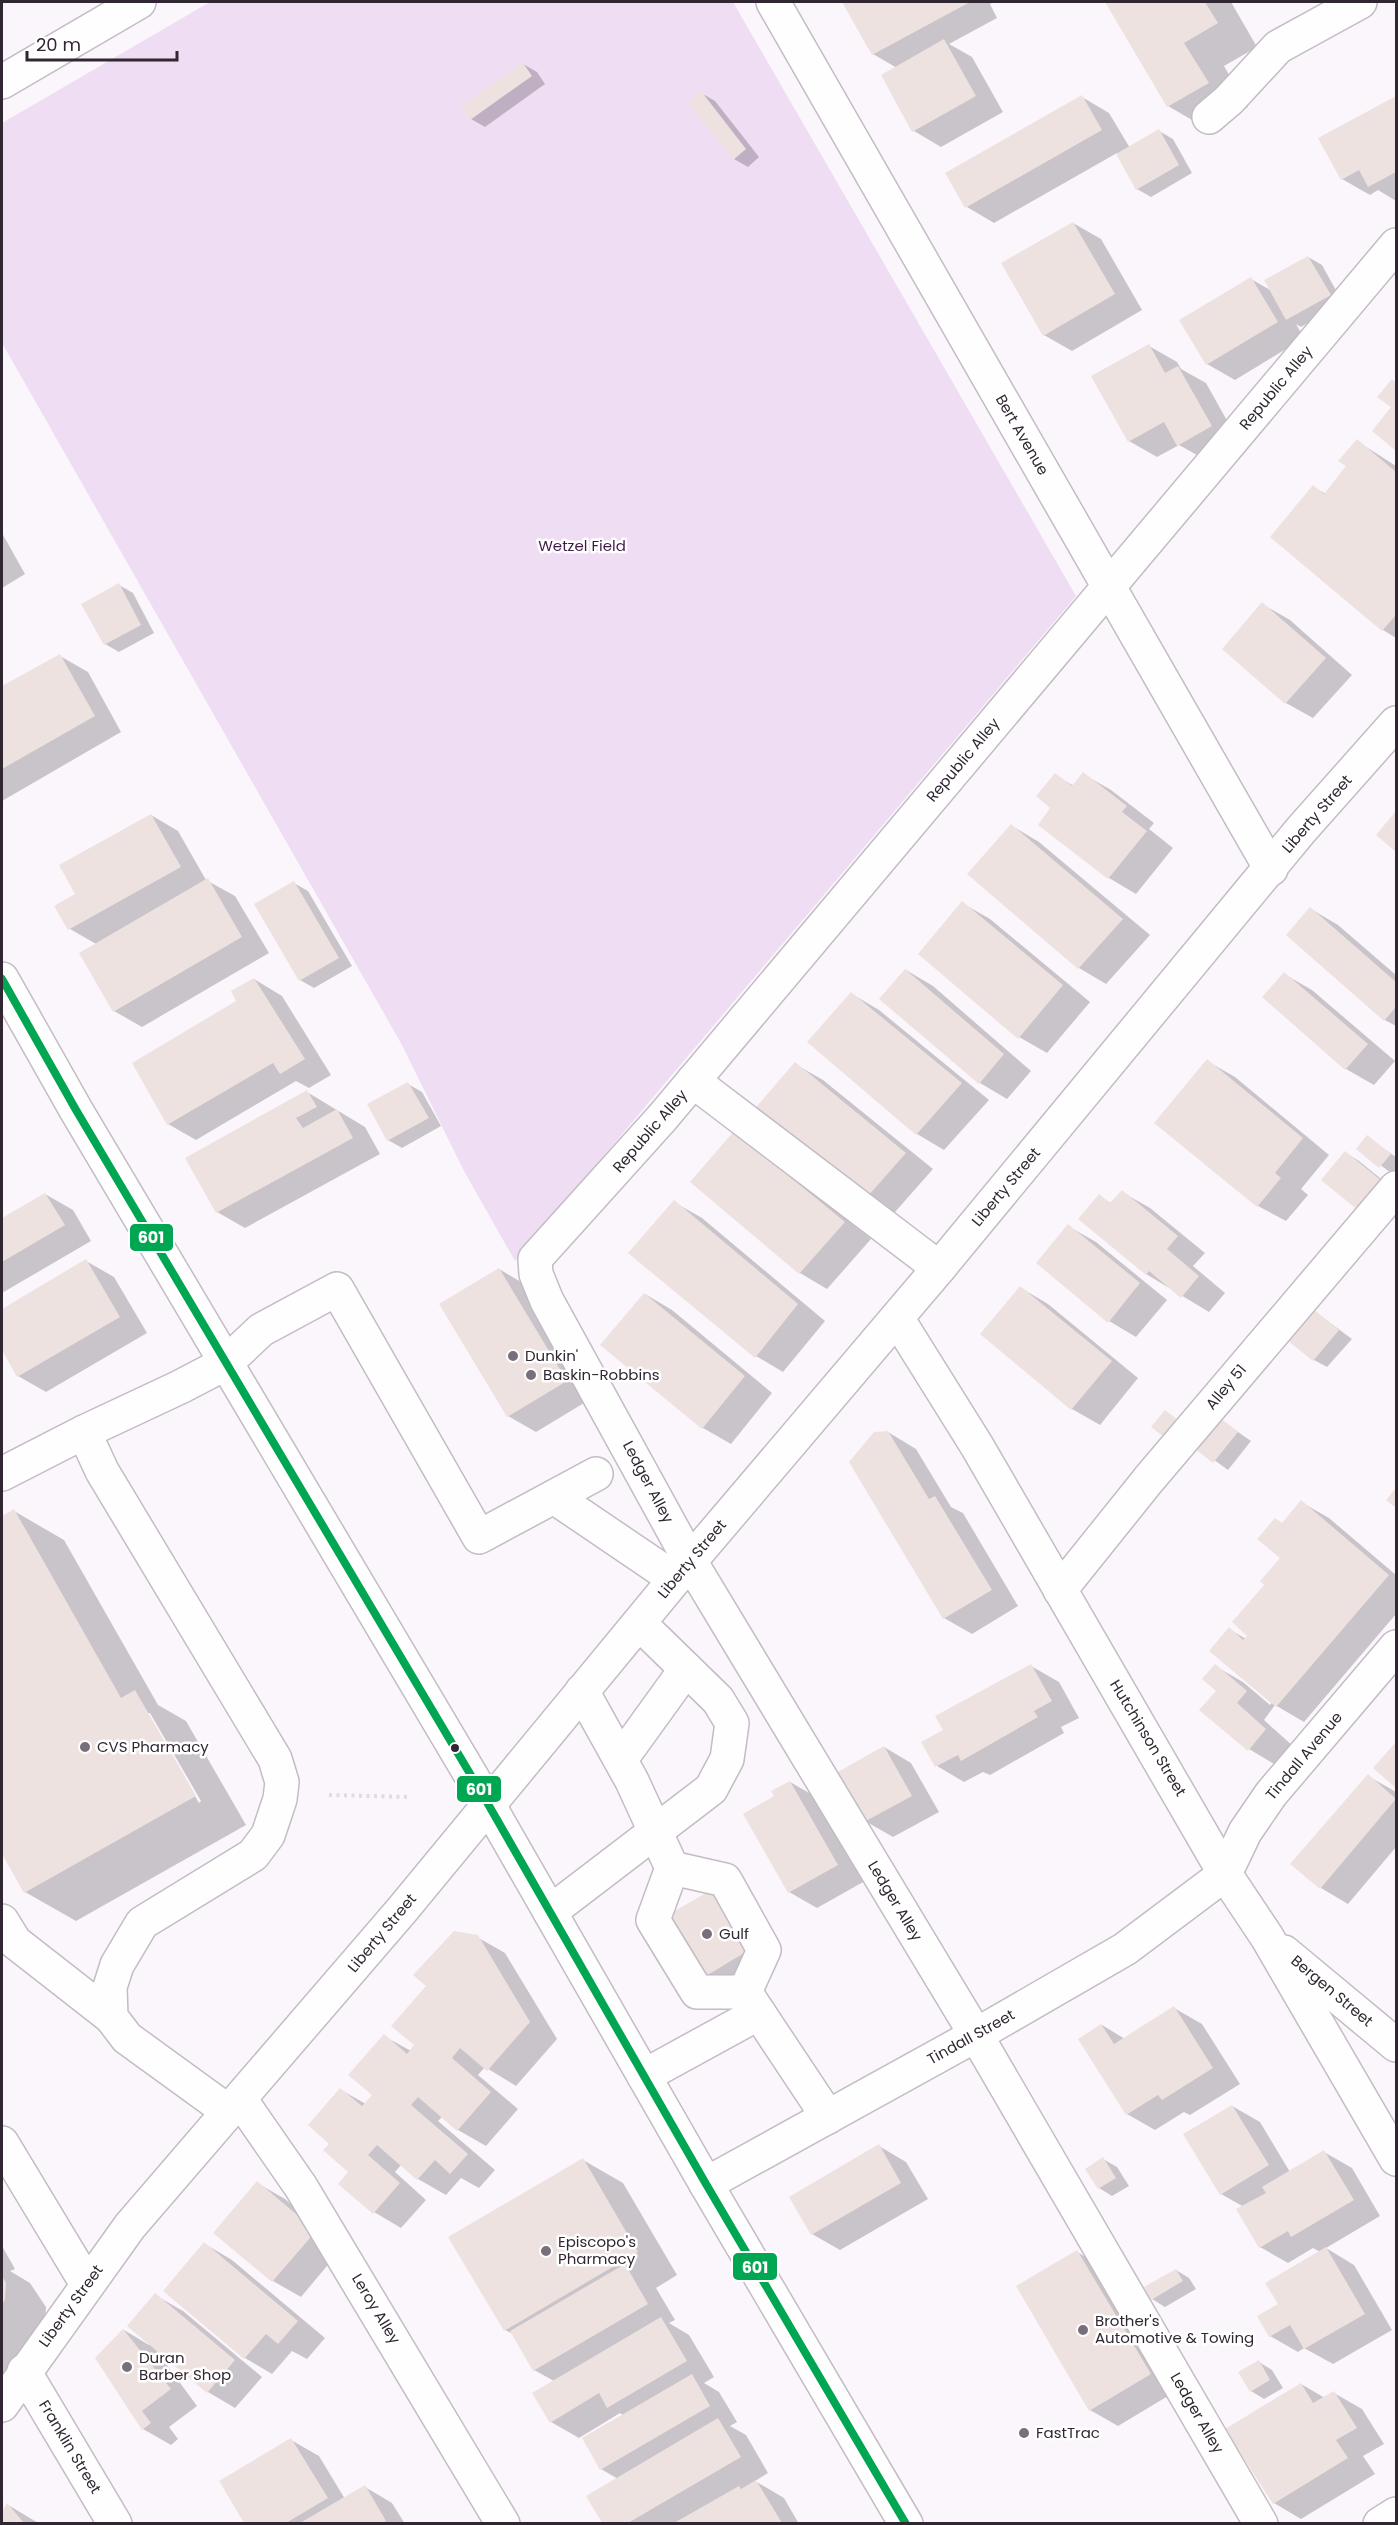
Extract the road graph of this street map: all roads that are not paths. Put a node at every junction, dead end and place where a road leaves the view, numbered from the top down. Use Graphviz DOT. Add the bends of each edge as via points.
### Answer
graph roads {
  1 [pos="773,2"];
  2 [pos="1360,2"];
  3 [pos="127,4"];
  4 [pos="2,82"];
  5 [pos="1209,117"];
  6 [pos="1396,245"];
  7 [pos="1109,585"];
  8 [pos="1396,723"];
  9 [pos="1271,869"];
  10 [pos="2,979"];
  11 [pos="693,1081"];
  12 [pos="1396,1188"];
  13 [pos="939,1268"];
  14 [pos="536,1274"];
  15 [pos="897,1318"];
  16 [pos="226,1362"];
  17 [pos="84,1432"];
  18 [pos="2,1474"];
  19 [pos="596,1474"];
  20 [pos="554,1497"];
  21 [pos="683,1570"];
  22 [pos="1060,1590"];
  23 [pos="639,1623"];
  24 [pos="1396,1647"];
  25 [pos="686,1669"];
  26 [pos="582,1691"];
  27 [pos="621,1759"];
  28 [pos="488,1804"];
  29 [pos="655,1831"];
  30 [pos="672,1868"];
  31 [pos="1225,1874"];
  32 [pos="550,1912"];
  33 [pos="2,1921"];
  34 [pos="1267,1937"];
  35 [pos="752,2002"];
  36 [pos="111,2017"];
  37 [pos="976,2035"];
  38 [pos="1396,2045"];
  39 [pos="644,2076"];
  40 [pos="234,2105"];
  41 [pos="828,2117"];
  42 [pos="2,2143"];
  43 [pos="1396,2159"];
  44 [pos="706,2184"];
  45 [pos="87,2284"];
  46 [pos="24,2371"];
  47 [pos="2,2405"];
  48 [pos="1396,2514"];
  49 [pos="116,2523"];
  50 [pos="503,2523"];
  51 [pos="906,2523"];
  52 [pos="1261,2523"];
  53 [pos="1380,2523"];
  1 -- 7 [label="street, Bert Avenue"];
  2 -- 5 [label="street" via="1278,47"];
  3 -- 4 [label="street"];
  6 -- 7 [label="street, Republic Alley"];
  7 -- 9 [label="street, Bert Avenue"];
  7 -- 11 [label="street, Republic Alley"];
  8 -- 9 [label="street, Liberty Street"];
  9 -- 13 [label="street, Liberty Street"];
  10 -- 16 [label="street"];
  11 -- 13 [label="street"];
  11 -- 14 [label="street, Republic Alley" via="535,1259"];
  12 -- 22 [label="street, Alley 51"];
  13 -- 15 [label="street, Liberty Street"];
  14 -- 21 [label="street, Ledger Alley"];
  15 -- 21 [label="street, Liberty Street"];
  15 -- 22 [label="street, Hutchinson Street"];
  16 -- 17 [label="street"];
  16 -- 20 [label="street" via="261,1330 337,1289 479,1537"];
  16 -- 28 [label="street"];
  17 -- 18 [label="street"];
  17 -- 36 [label="street" via="102,1471 275,1759 282,1782 268,1835 253,1855 142,1923 117,1965 110,1987"];
  19 -- 20 [label="street"];
  20 -- 21 [label="street"];
  21 -- 23 [label="street, Liberty Street"];
  21 -- 37 [label="street, Ledger Alley"];
  22 -- 31 [label="street, Hutchinson Street"];
  23 -- 25 [label="street"];
  23 -- 26 [label="street, Liberty Street"];
  24 -- 31 [label="street, Tindall Avenue" via="1271,1794 1245,1832"];
  25 -- 27 [label="street"];
  25 -- 29 [label="street" via="718,1700 732,1723 727,1759 711,1789"];
  26 -- 27 [label="street"];
  26 -- 28 [label="street, Liberty Street"];
  27 -- 29 [label="street"];
  28 -- 32 [label="street"];
  28 -- 40 [label="street, Liberty Street" via="402,1911"];
  29 -- 30 [label="street"];
  29 -- 32 [label="street"];
  30 -- 35 [label="street" via="725,1881 764,1950"];
  30 -- 35 [label="street" via="653,1920 697,1992"];
  31 -- 34 [label="street, Hutchinson Street"];
  31 -- 37 [label="street, Tindall Street" via="1125,1949"];
  32 -- 39 [label="street"];
  33 -- 36 [label="street, Leroy Alley" via="15,1942"];
  34 -- 38 [label="street, Bergen Street"];
  34 -- 43 [label="street, Hutchinson Street"];
  35 -- 39 [label="street"];
  35 -- 41 [label="street"];
  36 -- 40 [label="street, Leroy Alley" via="126,2038"];
  37 -- 41 [label="street, Tindall Street"];
  37 -- 52 [label="street, Ledger Alley"];
  39 -- 44 [label="street"];
  40 -- 45 [label="street, Liberty Street" via="130,2226"];
  40 -- 50 [label="street, Leroy Alley" via="302,2187"];
  41 -- 44 [label="street, Tindall Street"];
  42 -- 45 [label="street"];
  44 -- 51 [label="street"];
  45 -- 46 [label="street, Liberty Street"];
  46 -- 47 [label="street, Liberty Street"];
  46 -- 49 [label="street, Franklin Street"];
  48 -- 53 [label="street"];
}
